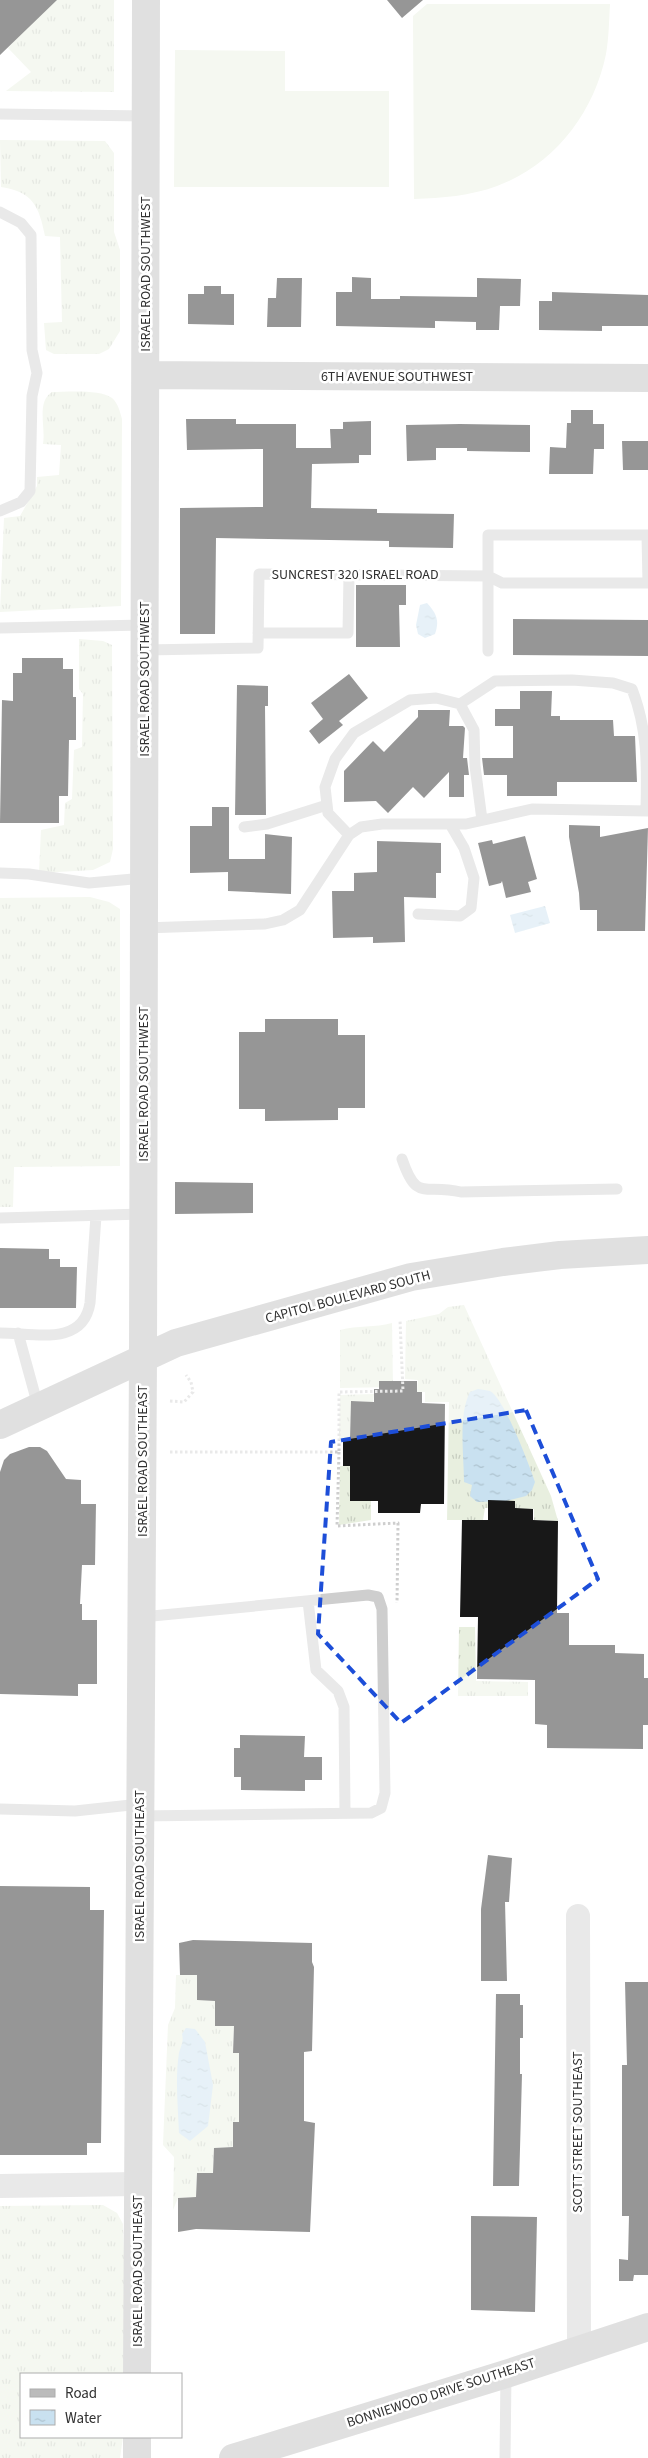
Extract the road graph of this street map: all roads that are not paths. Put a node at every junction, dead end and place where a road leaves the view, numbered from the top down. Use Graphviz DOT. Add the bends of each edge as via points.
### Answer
graph roads {
  1 [pos="146,0"];
  2 [pos="0,114"];
  3 [pos="146,116"];
  4 [pos="0,212"];
  5 [pos="146,375"];
  6 [pos="648,378"];
  7 [pos="0,511"];
  8 [pos="349,574"];
  9 [pos="488,576"];
  10 [pos="0,628"];
  11 [pos="258,633"];
  12 [pos="145,637"];
  13 [pos="488,651"];
  14 [pos="460,704"];
  15 [pos="327,805"];
  16 [pos="647,811"];
  17 [pos="482,820"];
  18 [pos="450,824"];
  19 [pos="244,827"];
  20 [pos="349,835"];
  21 [pos="0,873"];
  22 [pos="144,878"];
  23 [pos="418,914"];
  24 [pos="144,928"];
  25 [pos="402,1159"];
  26 [pos="617,1189"];
  27 [pos="143,1214"];
  28 [pos="96,1216"];
  29 [pos="0,1218"];
  30 [pos="648,1250"];
  31 [pos="0,1332"];
  32 [pos="18,1333"];
  33 [pos="143,1358"];
  34 [pos="38,1406"];
  35 [pos="0,1425"];
  36 [pos="308,1601"];
  37 [pos="142,1617"];
  38 [pos="0,1809"];
  39 [pos="140,1810"];
  40 [pos="345,1813"];
  41 [pos="578,1916"];
  42 [pos="138,2184"];
  43 [pos="0,2186"];
  44 [pos="648,2326"];
  45 [pos="579,2348"];
  46 [pos="137,2373"];
  47 [pos="506,2374"];
  48 [pos="137,2438"];
  49 [pos="137,2458"];
  50 [pos="233,2458"];
  51 [pos="505,2458"];
  1 -- 3 [label="street, ISRAEL ROAD SOUTHWEST"];
  2 -- 3 [label="lane"];
  3 -- 5 [label="street, ISRAEL ROAD SOUTHWEST"];
  4 -- 7 [label="lane" via="21,223 31,235 32,350 37,374 32,396 30,491 21,502"];
  5 -- 6 [label="street, 6TH AVENUE SOUTHWEST"];
  5 -- 12 [label="street, ISRAEL ROAD SOUTHWEST"];
  8 -- 9 [label="lane, SUNCREST 320 ISRAEL ROAD"];
  8 -- 11 [label="lane, SUNCREST 320 ISRAEL ROAD" via="259,574"];
  8 -- 11 [label="lane" via="348,633"];
  9 -- 9 [label="lane, SUNCREST 320 ISRAEL ROAD" via="502,584 648,583 647,535 488,535"];
  9 -- 13 [label="lane"];
  10 -- 12 [label="lane"];
  11 -- 12 [label="lane" via="258,648"];
  12 -- 22 [label="street, ISRAEL ROAD SOUTHWEST"];
  14 -- 15 [label="lane" via="436,698 410,700 354,733 335,759 325,786"];
  14 -- 16 [label="lane" via="495,681 572,680 613,683 632,689 642,711 646,739"];
  14 -- 17 [label="lane" via="474,730"];
  15 -- 19 [label="lane" via="267,824"];
  15 -- 20 [label="lane" via="328,813"];
  16 -- 17 [label="lane" via="532,809"];
  17 -- 18 [label="lane"];
  18 -- 20 [label="lane" via="382,824 361,828"];
  18 -- 23 [label="lane" via="464,848 474,878 471,908 460,916"];
  20 -- 24 [label="lane" via="300,910 283,920 265,924"];
  21 -- 22 [label="lane" via="88,883"];
  22 -- 24 [label="street, ISRAEL ROAD SOUTHWEST"];
  24 -- 27 [label="street, ISRAEL ROAD SOUTHWEST"];
  25 -- 26 [label="lane" via="411,1182 425,1190"];
  27 -- 28 [label="lane"];
  27 -- 33 [label="street, ISRAEL ROAD SOUTHWEST"];
  28 -- 29 [label="lane"];
  28 -- 32 [label="lane" via="90,1303 82,1324 74,1331 60,1334"];
  30 -- 33 [label="street, CAPITOL BOULEVARD SOUTH" via="560,1255 411,1277 176,1343"];
  31 -- 32 [label="lane"];
  32 -- 34 [label="lane"];
  33 -- 34 [label="street, CAPITOL BOULEVARD SOUTH"];
  33 -- 37 [label="street, ISRAEL ROAD SOUTHEAST"];
  34 -- 35 [label="street, CAPITOL BOULEVARD SOUTH"];
  36 -- 37 [label="lane"];
  36 -- 40 [label="lane" via="316,1670 338,1691 344,1706"];
  36 -- 40 [label="lane" via="368,1595 381,1601 385,1794 381,1808 376,1811"];
  37 -- 39 [label="street, ISRAEL ROAD SOUTHEAST"];
  38 -- 39 [label="lane"];
  39 -- 40 [label="lane"];
  39 -- 42 [label="street, ISRAEL ROAD SOUTHEAST"];
  41 -- 45 [label="street, SCOTT STREET SOUTHEAST"];
  42 -- 43 [label="street"];
  42 -- 46 [label="street, ISRAEL ROAD SOUTHEAST"];
  44 -- 45 [label="street, BONNIEWOOD DRIVE SOUTHEAST"];
  45 -- 47 [label="street, BONNIEWOOD DRIVE SOUTHEAST"];
  47 -- 50 [label="street, BONNIEWOOD DRIVE SOUTHEAST"];
  47 -- 51 [label="lane"];
  48 -- 49 [label="street"];
}
